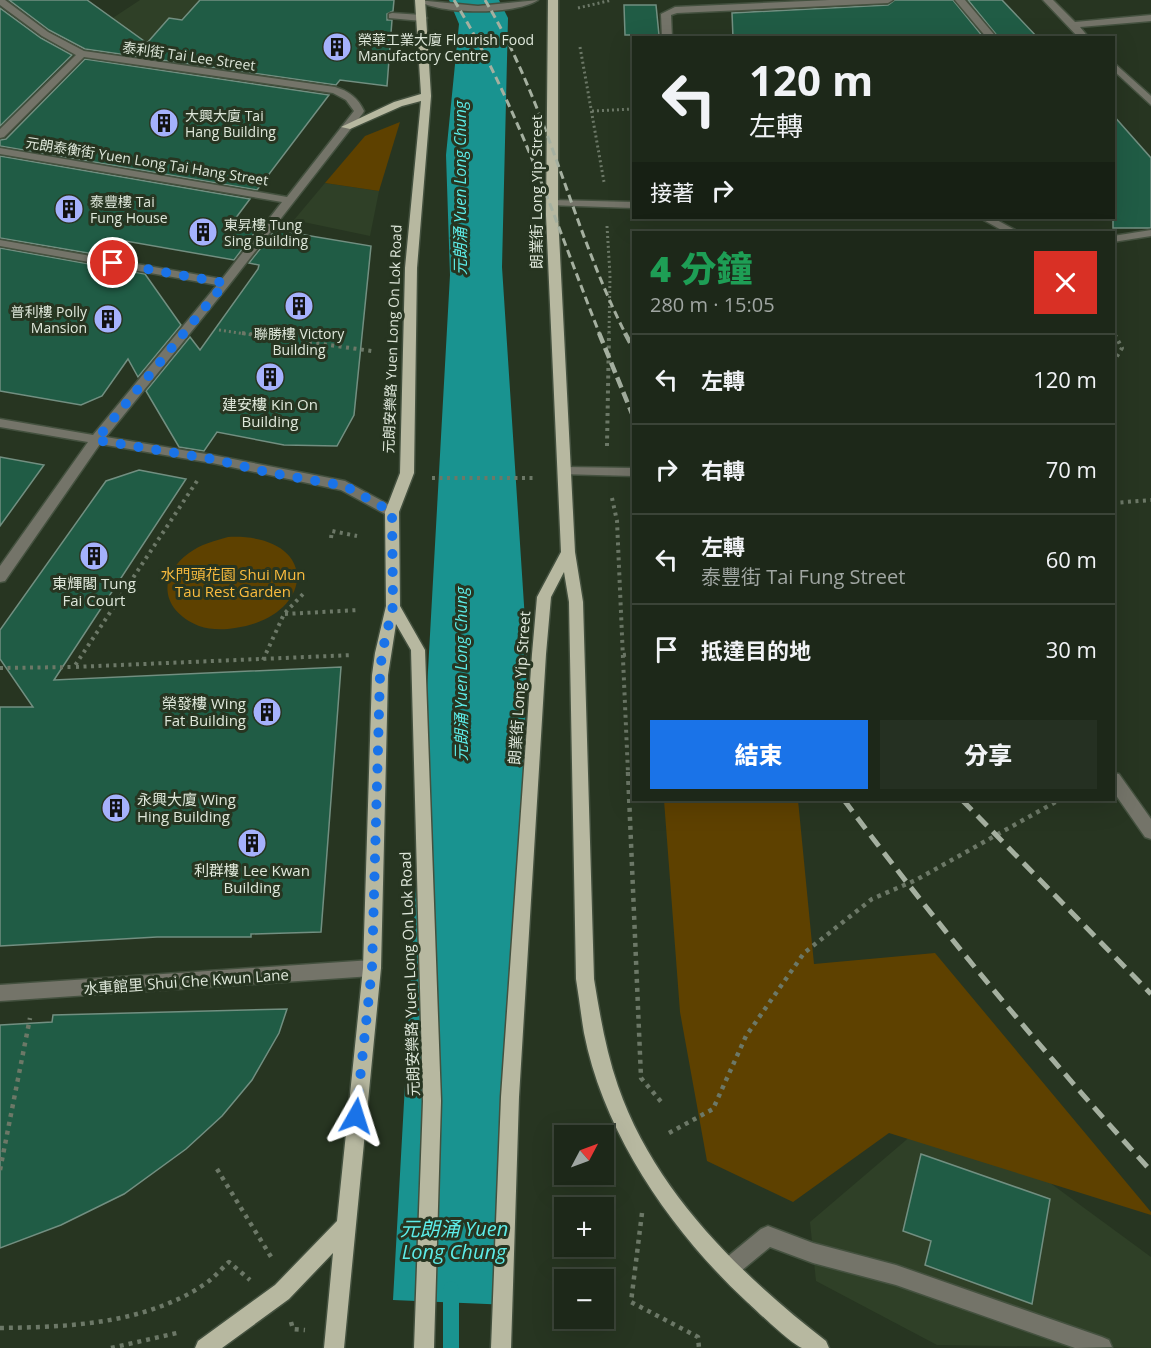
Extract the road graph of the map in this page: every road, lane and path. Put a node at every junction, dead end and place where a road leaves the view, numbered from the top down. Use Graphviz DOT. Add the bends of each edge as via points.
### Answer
graph roads {
  1 [pos="421,0"];
  2 [pos="533,0"];
  3 [pos="553,0"];
  4 [pos="612,0"];
  5 [pos="888,0"];
  6 [pos="960,0"];
  7 [pos="1048,0"];
  8 [pos="0,1"];
  9 [pos="583,7"];
  10 [pos="392,16"];
  11 [pos="422,18"];
  12 [pos="1151,18"];
  13 [pos="1073,26"];
  14 [pos="667,36"];
  15 [pos="991,36"];
  16 [pos="1083,36"];
  17 [pos="580,46"];
  18 [pos="82,54"];
  19 [pos="1115,67"];
  20 [pos="1151,88"];
  21 [pos="1139,90"];
  22 [pos="426,96"];
  23 [pos="1151,102"];
  24 [pos="632,109"];
  25 [pos="592,111"];
  26 [pos="346,127"];
  27 [pos="0,135"];
  28 [pos="0,151"];
  29 [pos="603,172"];
  30 [pos="288,200"];
  31 [pos="552,203"];
  32 [pos="632,205"];
  33 [pos="988,219"];
  34 [pos="607,228"];
  35 [pos="1011,231"];
  36 [pos="1151,233"];
  37 [pos="1115,239"];
  38 [pos="0,243"];
  39 [pos="225,283"];
  40 [pos="219,330"];
  41 [pos="1115,336"];
  42 [pos="372,351"];
  43 [pos="1115,360"];
  44 [pos="0,423"];
  45 [pos="96,440"];
  46 [pos="607,446"];
  47 [pos="565,471"];
  48 [pos="632,472"];
  49 [pos="199,478"];
  50 [pos="437,478"];
  51 [pos="536,478"];
  52 [pos="612,498"];
  53 [pos="1151,500"];
  54 [pos="1115,503"];
  55 [pos="392,512"];
  56 [pos="357,536"];
  57 [pos="331,538"];
  58 [pos="568,552"];
  59 [pos="0,577"];
  60 [pos="303,594"];
  61 [pos="393,606"];
  62 [pos="359,610"];
  63 [pos="284,614"];
  64 [pos="632,654"];
  65 [pos="353,655"];
  66 [pos="623,655"];
  67 [pos="263,660"];
  68 [pos="0,668"];
  69 [pos="74,668"];
  70 [pos="1115,782"];
  71 [pos="1057,801"];
  72 [pos="1151,832"];
  73 [pos="372,968"];
  74 [pos="35,991"];
  75 [pos="0,993"];
  76 [pos="663,1104"];
  77 [pos="669,1133"];
  78 [pos="217,1169"];
  79 [pos="0,1170"];
  80 [pos="643,1204"];
  81 [pos="345,1227"];
  82 [pos="274,1262"];
  83 [pos="728,1269"];
  84 [pos="243,1288"];
  85 [pos="288,1312"];
  86 [pos="1,1328"];
  87 [pos="311,1330"];
  88 [pos="187,1331"];
  89 [pos="1102,1347"];
  90 [pos="111,1348"];
  91 [pos="205,1348"];
  92 [pos="334,1348"];
  93 [pos="424,1348"];
  94 [pos="501,1348"];
  95 [pos="699,1348"];
  96 [pos="819,1348"];
  1 -- 2 [label="street" via="472,11"];
  1 -- 11 [label="main road, 元朗安樂路 Yuen Long On Lok Road"];
  3 -- 31 [label="main road, 朗業街 Long Yip Street"];
  4 -- 9 [label="path"];
  5 -- 14 [label="street" via="675,10 665,17"];
  6 -- 15 [label="street"];
  7 -- 13 [label="street"];
  8 -- 18 [label="street, 泰利街 Tai Lee Street" via="45,34"];
  10 -- 11 [label="street"];
  11 -- 22 [label="main road, 元朗安樂路 Yuen Long On Lok Road"];
  12 -- 13 [label="street"];
  13 -- 16 [label="street"];
  17 -- 25 [label="path"];
  18 -- 26 [label="street, 泰利街 Tai Lee Street" via="335,90 348,95 359,111"];
  18 -- 27 [label="street"];
  19 -- 21 [label="street"];
  20 -- 21 [label="street"];
  21 -- 23 [label="street"];
  22 -- 26 [label="main road"];
  22 -- 55 [label="main road, 元朗安樂路 Yuen Long On Lok Road" via="411,268 407,473"];
  24 -- 25 [label="path"];
  25 -- 29 [label="path"];
  26 -- 30 [label="street"];
  28 -- 30 [label="street, 元朗泰衡街 Yuen Long Tai Hang Street"];
  30 -- 39 [label="street"];
  31 -- 32 [label="street"];
  31 -- 47 [label="main road, 朗業街 Long Yip Street"];
  33 -- 35 [label="street"];
  34 -- 46 [label="path"];
  36 -- 37 [label="street"];
  38 -- 39 [label="street"];
  39 -- 45 [label="street"];
  40 -- 42 [label="path"];
  41 -- 43 [label="path" via="1122,348"];
  44 -- 45 [label="street"];
  45 -- 55 [label="street" via="345,486"];
  45 -- 59 [label="street"];
  47 -- 48 [label="street"];
  47 -- 58 [label="main road, 朗業街 Long Yip Street"];
  49 -- 69 [label="path"];
  50 -- 51 [label="path"];
  52 -- 66 [label="path" via="617,520"];
  53 -- 54 [label="path"];
  55 -- 61 [label="main road, 元朗安樂路 Yuen Long On Lok Road"];
  56 -- 57 [label="path" via="332,531"];
  58 -- 83 [label="main road" via="576,602 588,1017 614,1105 631,1140 662,1190"];
  58 -- 94 [label="main road, 朗業街 Long Yip Street" via="544,597 539,654 510,1097"];
  60 -- 63 [label="path"];
  61 -- 73 [label="main road, 元朗安樂路 Yuen Long On Lok Road" via="380,675"];
  61 -- 93 [label="main road, 元朗安樂路 Yuen Long On Lok Road" via="418,650 421,714 432,1101"];
  62 -- 63 [label="path"];
  63 -- 67 [label="path"];
  64 -- 66 [label="path"];
  65 -- 67 [label="path"];
  66 -- 76 [label="path" via="641,1078"];
  67 -- 69 [label="path"];
  68 -- 69 [label="path"];
  70 -- 72 [label="street"];
  71 -- 77 [label="path" via="916,880 872,899 804,953 746,1036 713,1109"];
  73 -- 74 [label="street, 水車館里 Shui Che Kwun Lane"];
  73 -- 81 [label="main road, 元朗安樂路 Yuen Long On Lok Road"];
  74 -- 75 [label="street, 水車館里 Shui Che Kwun Lane"];
  74 -- 79 [label="path"];
  78 -- 82 [label="path"];
  80 -- 95 [label="path" via="631,1302 699,1337"];
  81 -- 91 [label="main road" via="282,1292"];
  81 -- 92 [label="main road, 元朗安樂路 Yuen Long On Lok Road"];
  83 -- 89 [label="street" via="768,1236 813,1253 896,1275"];
  83 -- 96 [label="main road"];
  84 -- 86 [label="path" via="250,1281 229,1262 205,1284 161,1307 108,1322"];
  85 -- 87 [label="path" via="293,1329"];
  88 -- 90 [label="path"];
}
